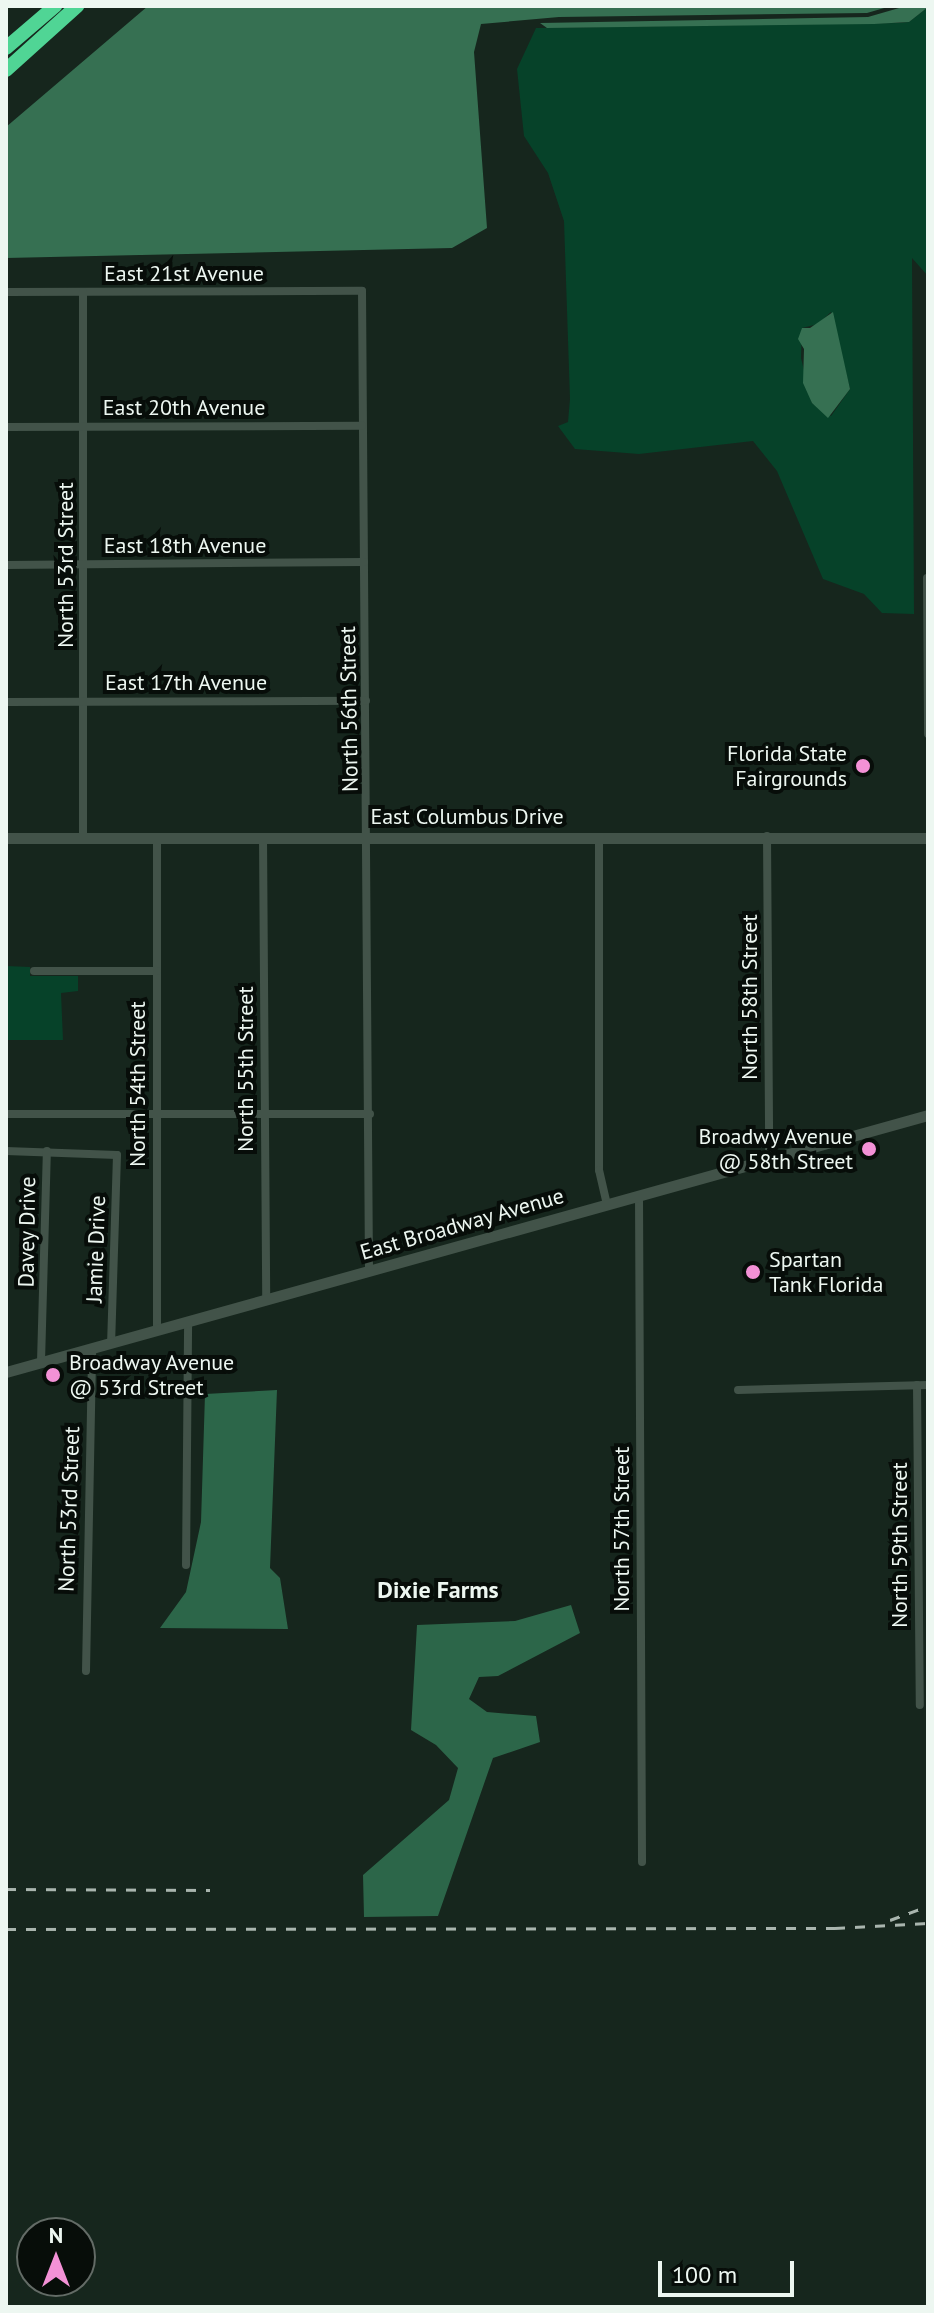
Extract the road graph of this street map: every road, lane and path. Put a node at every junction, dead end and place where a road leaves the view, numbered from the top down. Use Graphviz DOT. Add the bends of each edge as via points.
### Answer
graph roads {
  1 [pos="55,6"];
  2 [pos="77,6"];
  3 [pos="6,48"];
  4 [pos="6,70"];
  5 [pos="362,291"];
  6 [pos="6,292"];
  7 [pos="83,292"];
  8 [pos="362,426"];
  9 [pos="6,427"];
  10 [pos="84,427"];
  11 [pos="364,562"];
  12 [pos="6,565"];
  13 [pos="84,565"];
  14 [pos="927,578"];
  15 [pos="366,701"];
  16 [pos="6,702"];
  17 [pos="83,702"];
  18 [pos="928,734"];
  19 [pos="767,836"];
  20 [pos="83,837"];
  21 [pos="157,837"];
  22 [pos="263,837"];
  23 [pos="369,837"];
  24 [pos="599,837"];
  25 [pos="6,838"];
  26 [pos="928,838"];
  27 [pos="34,971"];
  28 [pos="157,971"];
  29 [pos="6,1114"];
  30 [pos="156,1114"];
  31 [pos="264,1114"];
  32 [pos="370,1114"];
  33 [pos="928,1115"];
  34 [pos="6,1151"];
  35 [pos="47,1151"];
  36 [pos="769,1157"];
  37 [pos="639,1196"];
  38 [pos="607,1204"];
  39 [pos="369,1271"];
  40 [pos="266,1301"];
  41 [pos="188,1322"];
  42 [pos="157,1330"];
  43 [pos="111,1343"];
  44 [pos="92,1348"];
  45 [pos="41,1362"];
  46 [pos="6,1372"];
  47 [pos="917,1385"];
  48 [pos="928,1385"];
  49 [pos="738,1390"];
  50 [pos="186,1565"];
  51 [pos="86,1671"];
  52 [pos="920,1705"];
  53 [pos="642,1862"];
  1 -- 3 [label="highway"];
  2 -- 4 [label="highway"];
  5 -- 7 [label="street, East 21st Avenue"];
  5 -- 8 [label="street, North 56th Street"];
  6 -- 7 [label="street, East 21st Avenue"];
  7 -- 10 [label="street, North 53rd Street"];
  8 -- 10 [label="street, East 20th Avenue"];
  8 -- 11 [label="street, North 56th Street"];
  9 -- 10 [label="street, East 20th Avenue"];
  10 -- 13 [label="street, North 53rd Street"];
  11 -- 13 [label="street, East 18th Avenue"];
  11 -- 15 [label="street, North 56th Street"];
  12 -- 13 [label="street, East 18th Avenue"];
  13 -- 17 [label="street, North 53rd Street"];
  14 -- 18 [label="street"];
  15 -- 17 [label="street, East 17th Avenue"];
  15 -- 23 [label="street, North 56th Street"];
  16 -- 17 [label="street, East 17th Avenue"];
  17 -- 20 [label="street, North 53rd Street"];
  19 -- 24 [label="street, East Columbus Drive"];
  19 -- 26 [label="street, East Columbus Drive"];
  19 -- 36 [label="street, North 58th Street"];
  20 -- 21 [label="street, East Columbus Drive"];
  20 -- 25 [label="street, East Columbus Drive"];
  21 -- 22 [label="street, East Columbus Drive"];
  21 -- 28 [label="street, North 54th Street"];
  22 -- 23 [label="street, East Columbus Drive"];
  22 -- 31 [label="street, North 55th Street"];
  23 -- 24 [label="street, East Columbus Drive"];
  23 -- 32 [label="street, North 56th Street"];
  24 -- 38 [label="street" via="599,1170"];
  27 -- 28 [label="street"];
  28 -- 30 [label="street, North 54th Street"];
  29 -- 30 [label="street"];
  30 -- 31 [label="street"];
  30 -- 42 [label="street, North 54th Street"];
  31 -- 32 [label="street"];
  31 -- 40 [label="street, North 55th Street"];
  32 -- 39 [label="street, North 56th Street"];
  33 -- 36 [label="street, East Broadway Avenue"];
  34 -- 35 [label="street"];
  35 -- 43 [label="street, Jamie Drive" via="117,1155"];
  35 -- 45 [label="street, Davey Drive"];
  36 -- 37 [label="street, East Broadway Avenue"];
  37 -- 38 [label="street, East Broadway Avenue"];
  37 -- 53 [label="street, North 57th Street"];
  38 -- 39 [label="street, East Broadway Avenue"];
  39 -- 40 [label="street, East Broadway Avenue"];
  40 -- 41 [label="street, East Broadway Avenue"];
  41 -- 42 [label="street, East Broadway Avenue"];
  41 -- 50 [label="street"];
  42 -- 43 [label="street, East Broadway Avenue"];
  43 -- 44 [label="street, East Broadway Avenue"];
  44 -- 45 [label="street, East Broadway Avenue"];
  44 -- 51 [label="street, North 53rd Street"];
  45 -- 46 [label="street, East Broadway Avenue"];
  47 -- 48 [label="street"];
  47 -- 49 [label="street"];
  47 -- 52 [label="street, North 59th Street"];
}
